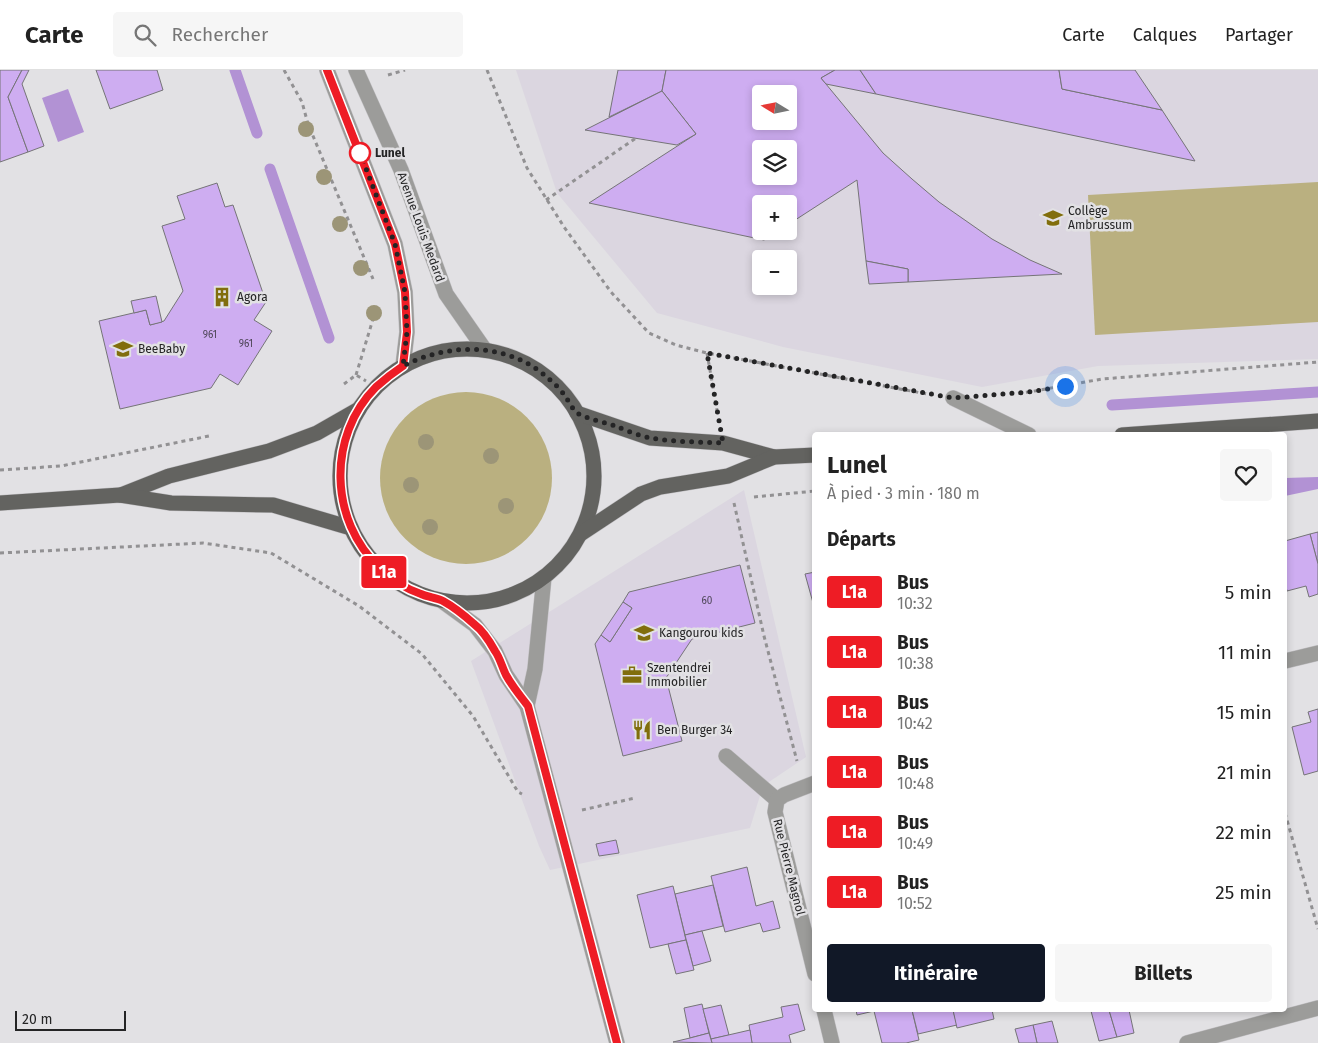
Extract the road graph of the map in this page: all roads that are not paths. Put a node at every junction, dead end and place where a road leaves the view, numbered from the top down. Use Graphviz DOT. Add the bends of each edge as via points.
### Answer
graph roads {
  1 [pos="327,70"];
  2 [pos="356,70"];
  3 [pos="485,350"];
  4 [pos="403,366"];
  5 [pos="953,398"];
  6 [pos="359,409"];
  7 [pos="577,413"];
  8 [pos="1318,421"];
  9 [pos="1023,432"];
  10 [pos="1164,432"];
  11 [pos="812,455"];
  12 [pos="774,458"];
  13 [pos="120,495"];
  14 [pos="0,503"];
  15 [pos="351,528"];
  16 [pos="582,533"];
  17 [pos="544,577"];
  18 [pos="442,601"];
  19 [pos="1318,653"];
  20 [pos="1287,661"];
  21 [pos="528,706"];
  22 [pos="726,756"];
  23 [pos="809,785"];
  24 [pos="777,800"];
  25 [pos="812,962"];
  26 [pos="1318,1008"];
  27 [pos="824,1012"];
  28 [pos="617,1043"];
  29 [pos="832,1043"];
  30 [pos="1187,1043"];
  1 -- 4 [label="street" via="395,244 405,292 407,332"];
  2 -- 3 [label="street, Avenue Louis Medard" via="401,170 446,294"];
  3 -- 4 [label="main road" via="469,348 435,352"];
  3 -- 7 [label="main road" via="508,355 548,378"];
  4 -- 6 [label="main road" via="375,388"];
  5 -- 9 [label="street"];
  6 -- 13 [label="main road" via="317,433 270,451 170,476"];
  6 -- 15 [label="main road" via="341,456 342,497"];
  7 -- 12 [label="main road" via="650,438 723,443"];
  7 -- 16 [label="main road" via="592,457 593,480"];
  8 -- 10 [label="main road"];
  11 -- 12 [label="main road"];
  12 -- 16 [label="main road" via="728,476 660,487 641,494"];
  13 -- 14 [label="main road"];
  13 -- 15 [label="main road" via="170,503 272,505"];
  15 -- 18 [label="main road" via="379,568 398,583"];
  16 -- 17 [label="main road"];
  17 -- 18 [label="main road" via="513,594 486,602"];
  17 -- 21 [label="street"];
  18 -- 21 [label="street" via="475,625 495,651 506,675"];
  19 -- 20 [label="street"];
  21 -- 28 [label="street"];
  22 -- 24 [label="street"];
  23 -- 24 [label="street, Rue Pierre Magnol"];
  24 -- 25 [label="street, Rue Pierre Magnol" via="775,812"];
  26 -- 30 [label="street"];
  27 -- 29 [label="street"];
}
